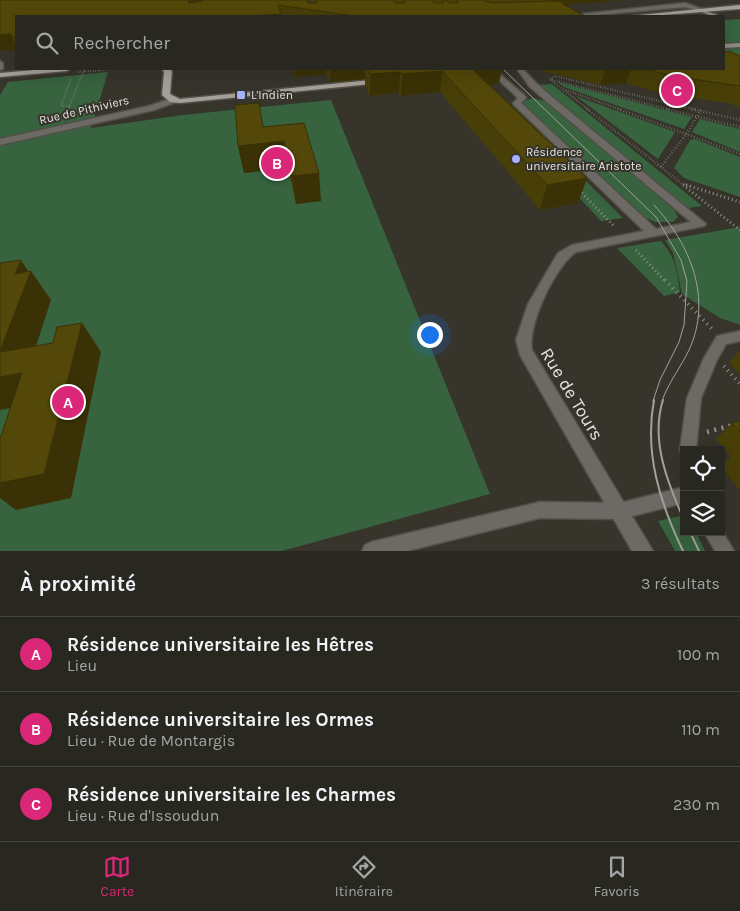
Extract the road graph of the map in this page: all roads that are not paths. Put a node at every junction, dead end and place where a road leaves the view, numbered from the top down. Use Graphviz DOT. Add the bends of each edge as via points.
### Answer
graph roads {
  1 [pos="740,7"];
  2 [pos="702,10"];
  3 [pos="740,13"];
  4 [pos="585,14"];
  5 [pos="644,15"];
  6 [pos="714,15"];
  7 [pos="740,45"];
  8 [pos="725,46"];
  9 [pos="15,67"];
  10 [pos="0,69"];
  11 [pos="15,70"];
  12 [pos="23,70"];
  13 [pos="167,70"];
  14 [pos="491,70"];
  15 [pos="521,70"];
  16 [pos="70,72"];
  17 [pos="386,80"];
  18 [pos="170,98"];
  19 [pos="522,98"];
  20 [pos="549,99"];
  21 [pos="0,142"];
  22 [pos="654,234"];
  23 [pos="740,336"];
  24 [pos="688,446"];
  25 [pos="680,496"];
  26 [pos="620,511"];
  27 [pos="716,536"];
  28 [pos="371,551"];
  29 [pos="643,551"];
  30 [pos="725,551"];
  1 -- 2 [label="main road"];
  2 -- 4 [label="street" via="686,5"];
  2 -- 5 [label="main road"];
  2 -- 6 [label="main road"];
  3 -- 6 [label="main road"];
  7 -- 8 [label="main road"];
  9 -- 10 [label="main road"];
  10 -- 11 [label="main road"];
  12 -- 16 [label="main road"];
  13 -- 18 [label="main road"];
  14 -- 19 [label="street"];
  15 -- 20 [label="street"];
  17 -- 18 [label="main road"];
  18 -- 21 [label="street, Rue de Pithiviers" via="151,108"];
  19 -- 20 [label="street"];
  19 -- 22 [label="street" via="517,103"];
  20 -- 22 [label="street, Rue de Tours" via="700,224"];
  22 -- 26 [label="street, Rue de Tours" via="572,249 562,256 535,304 523,340 525,351"];
  23 -- 24 [label="lane" via="722,340 711,358 694,398"];
  25 -- 26 [label="lane"];
  26 -- 28 [label="lane" via="540,510"];
  26 -- 29 [label="street, Rue de Tours"];
  27 -- 30 [label="lane"];
}
